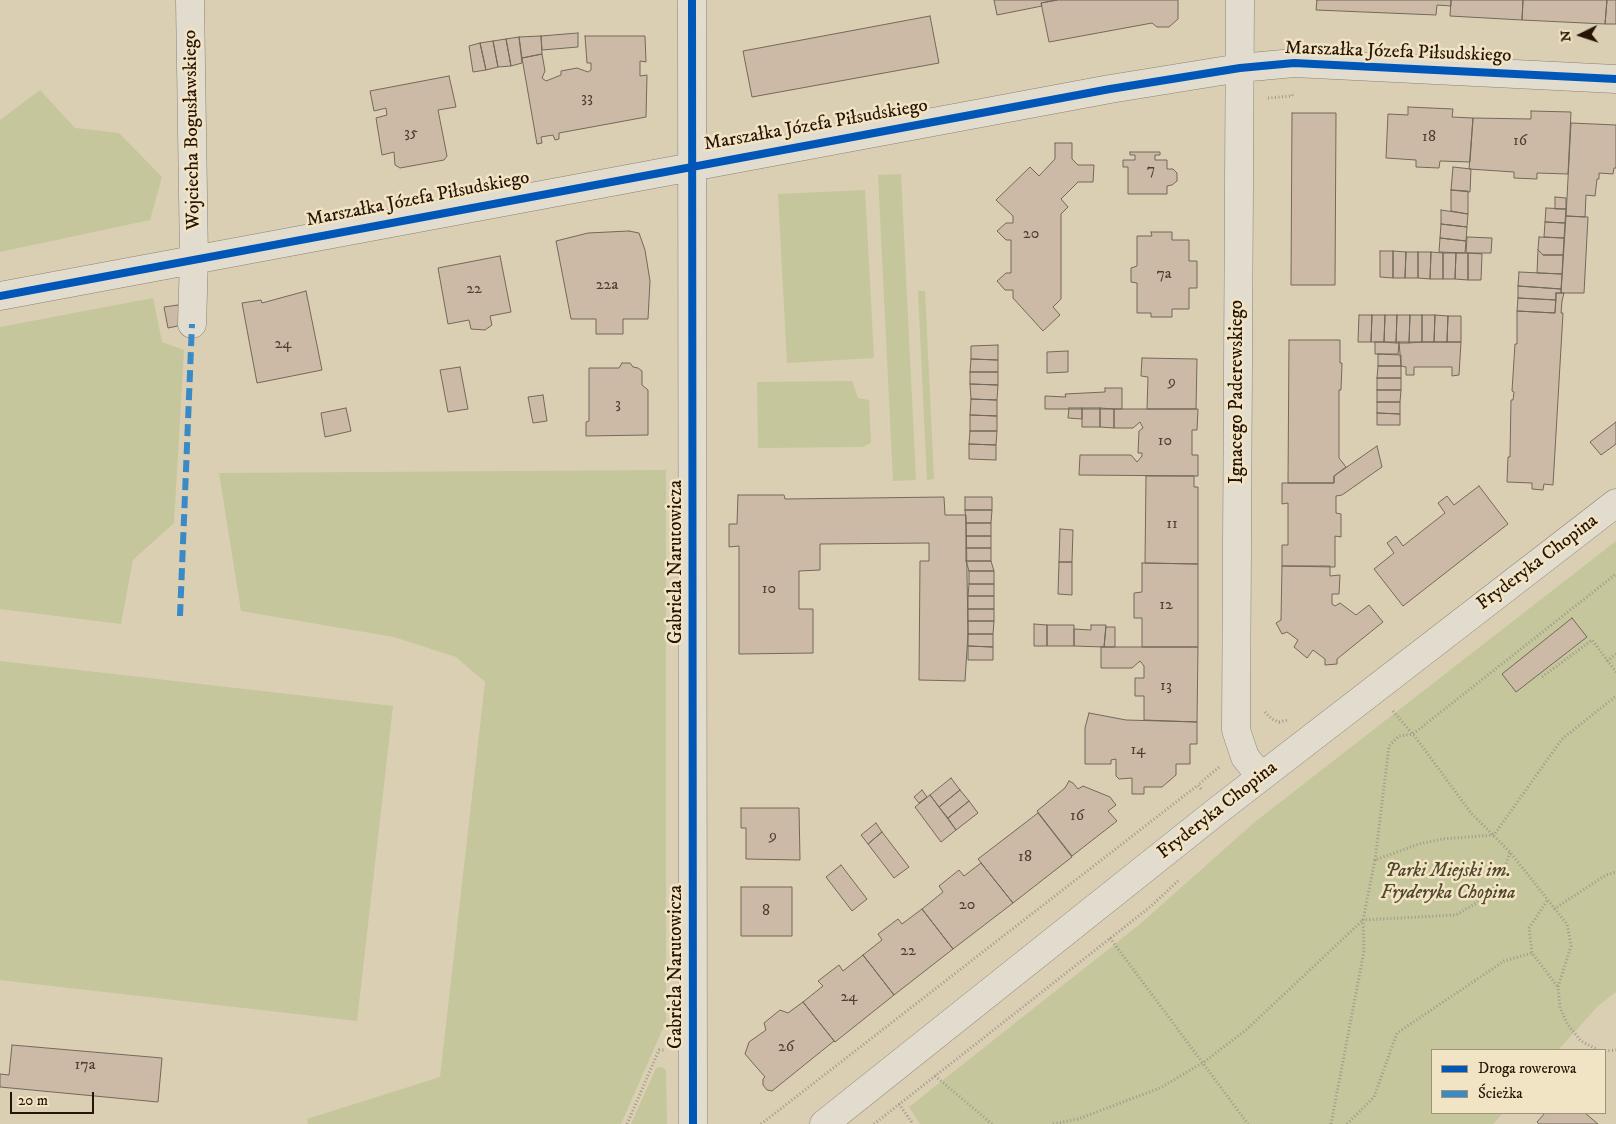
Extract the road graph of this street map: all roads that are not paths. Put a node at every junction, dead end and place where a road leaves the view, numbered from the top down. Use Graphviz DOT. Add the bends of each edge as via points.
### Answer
graph roads {
  1 [pos="190,0"];
  2 [pos="692,0"];
  3 [pos="1240,0"];
  4 [pos="1240,68"];
  5 [pos="1616,79"];
  6 [pos="693,165"];
  7 [pos="194,259"];
  8 [pos="0,296"];
  9 [pos="192,324"];
  10 [pos="1616,503"];
  11 [pos="1261,777"];
  12 [pos="693,1124"];
  13 [pos="824,1124"];
  1 -- 7 [label="street, Wojciecha Bogusławskiego"];
  2 -- 6 [label="street, Gabriela Narutowicza"];
  3 -- 4 [label="street, Ignacego Paderewskiego"];
  4 -- 5 [label="street, Marszałka Józefa Piłsudskiego" via="1294,63"];
  4 -- 6 [label="street, Marszałka Józefa Piłsudskiego" via="1110,88"];
  4 -- 11 [label="street, Ignacego Paderewskiego" via="1236,730 1245,757"];
  6 -- 7 [label="street, Marszałka Józefa Piłsudskiego"];
  6 -- 12 [label="street, Gabriela Narutowicza"];
  7 -- 8 [label="street, Marszałka Józefa Piłsudskiego"];
  7 -- 9 [label="street, Wojciecha Bogusławskiego"];
  10 -- 11 [label="street, Fryderyka Chopina"];
  11 -- 13 [label="street, Fryderyka Chopina"];
}
